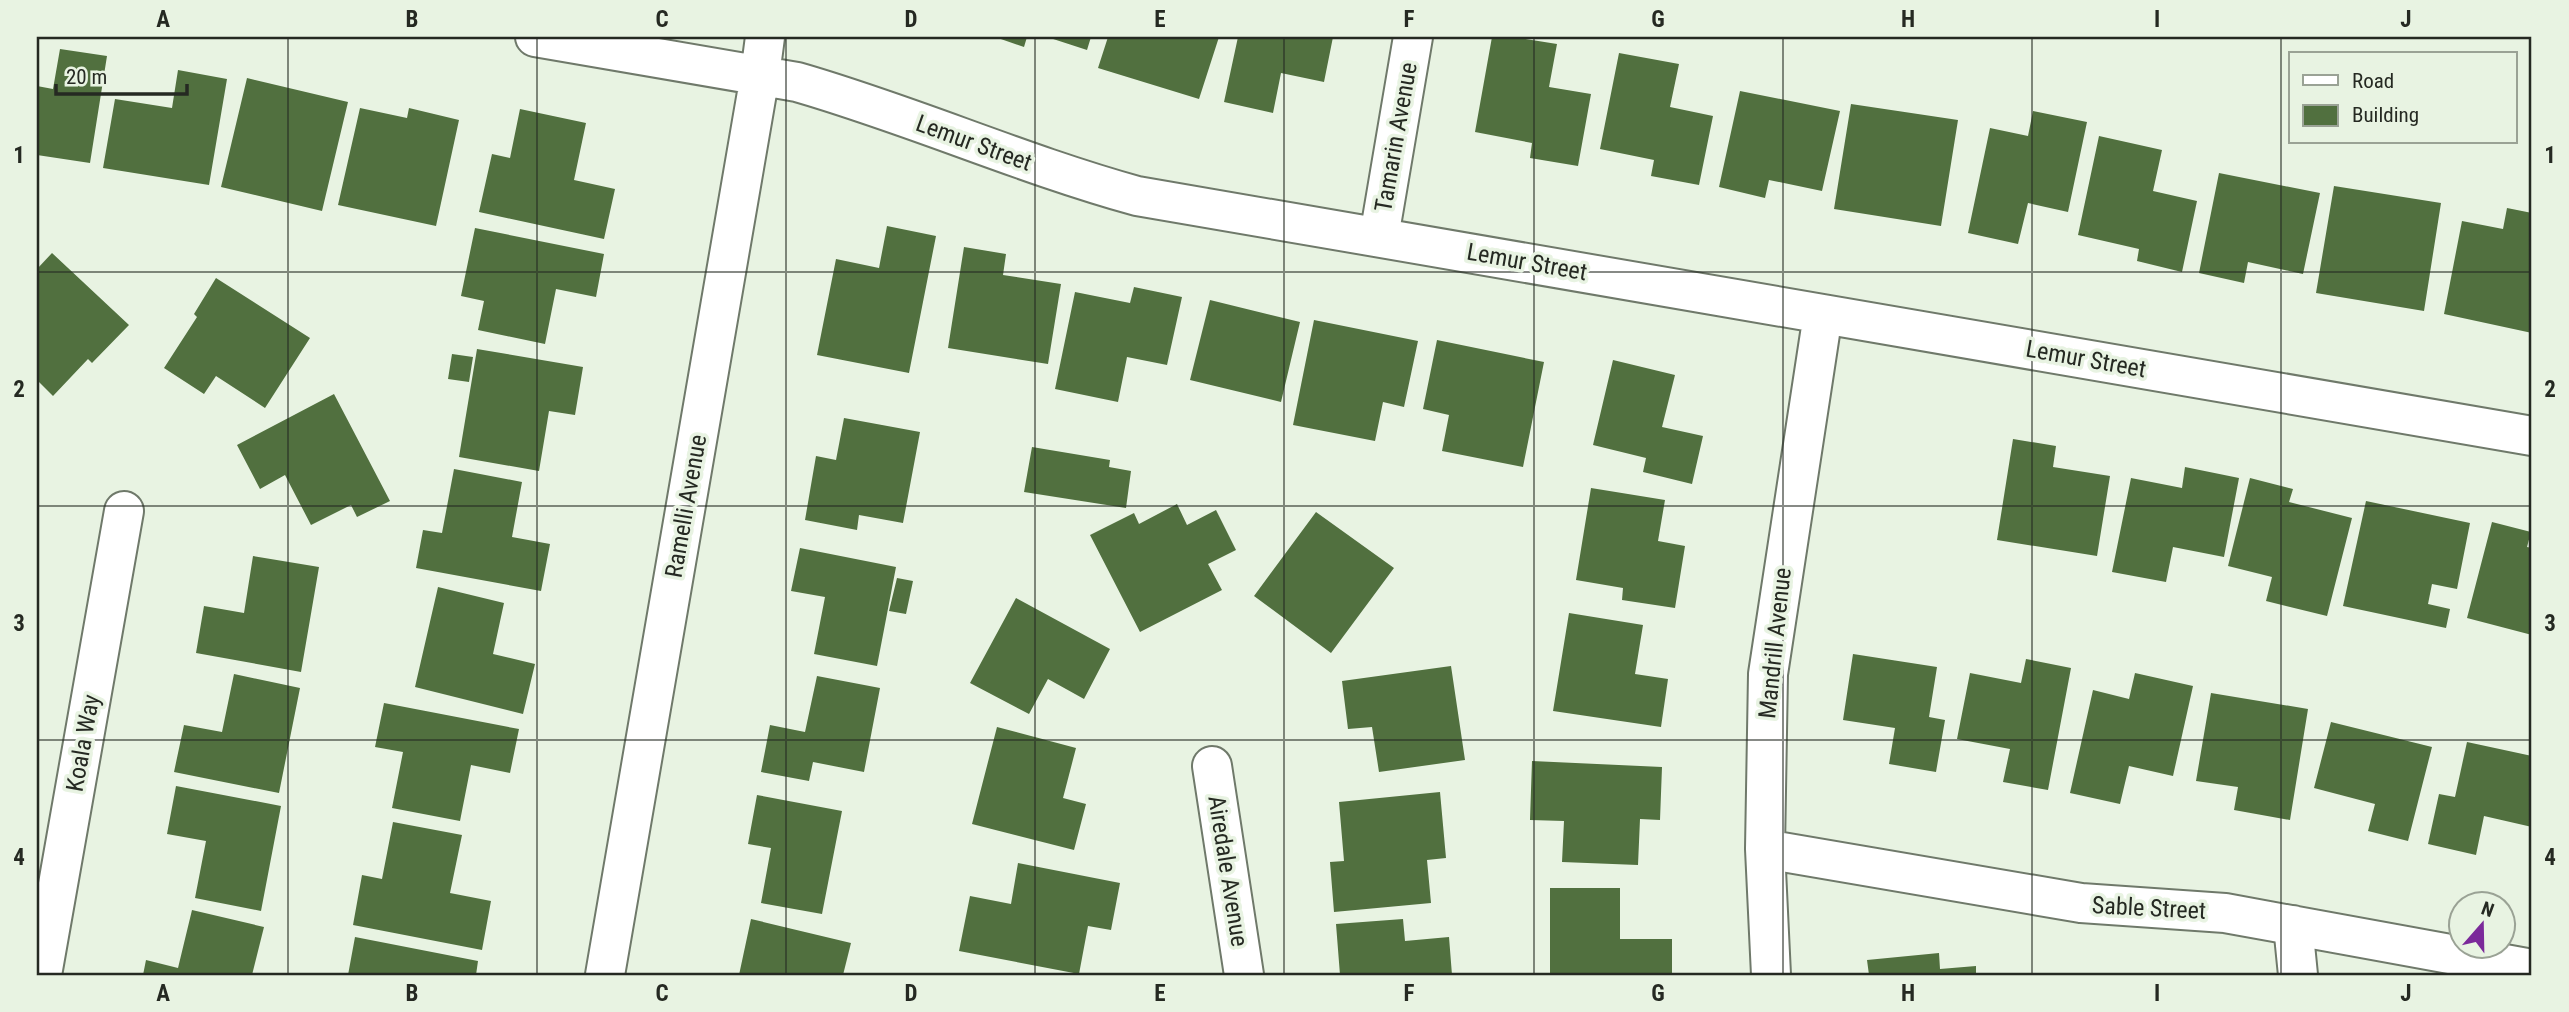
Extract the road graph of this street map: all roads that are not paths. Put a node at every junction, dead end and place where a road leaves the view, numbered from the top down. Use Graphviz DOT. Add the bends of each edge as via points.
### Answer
graph roads {
  1 [pos="535,37"];
  2 [pos="765,37"];
  3 [pos="1413,37"];
  4 [pos="760,75"];
  5 [pos="1379,237"];
  6 [pos="1823,313"];
  7 [pos="2532,436"];
  8 [pos="124,511"];
  9 [pos="1212,766"];
  10 [pos="1765,849"];
  11 [pos="2293,925"];
  12 [pos="2532,968"];
  13 [pos="42,975"];
  14 [pos="605,975"];
  15 [pos="1244,975"];
  16 [pos="1771,975"];
  17 [pos="2298,975"];
  1 -- 4 [label="street, Lemur Street"];
  2 -- 4 [label="street, Ramelli Avenue"];
  3 -- 5 [label="street, Tamarin Avenue"];
  4 -- 5 [label="street, Lemur Street" via="836,94 1136,196"];
  4 -- 14 [label="street, Ramelli Avenue"];
  5 -- 6 [label="street, Lemur Street"];
  6 -- 7 [label="street, Lemur Street"];
  6 -- 10 [label="street, Mandrill Avenue" via="1768,674"];
  8 -- 13 [label="street, Koala Way"];
  9 -- 15 [label="street, Airedale Avenue"];
  10 -- 11 [label="street, Sable Street" via="2081,904 2194,909"];
  10 -- 16 [label="street, Mandrill Avenue"];
  11 -- 12 [label="street, Sable Street"];
  11 -- 17 [label="street"];
}
